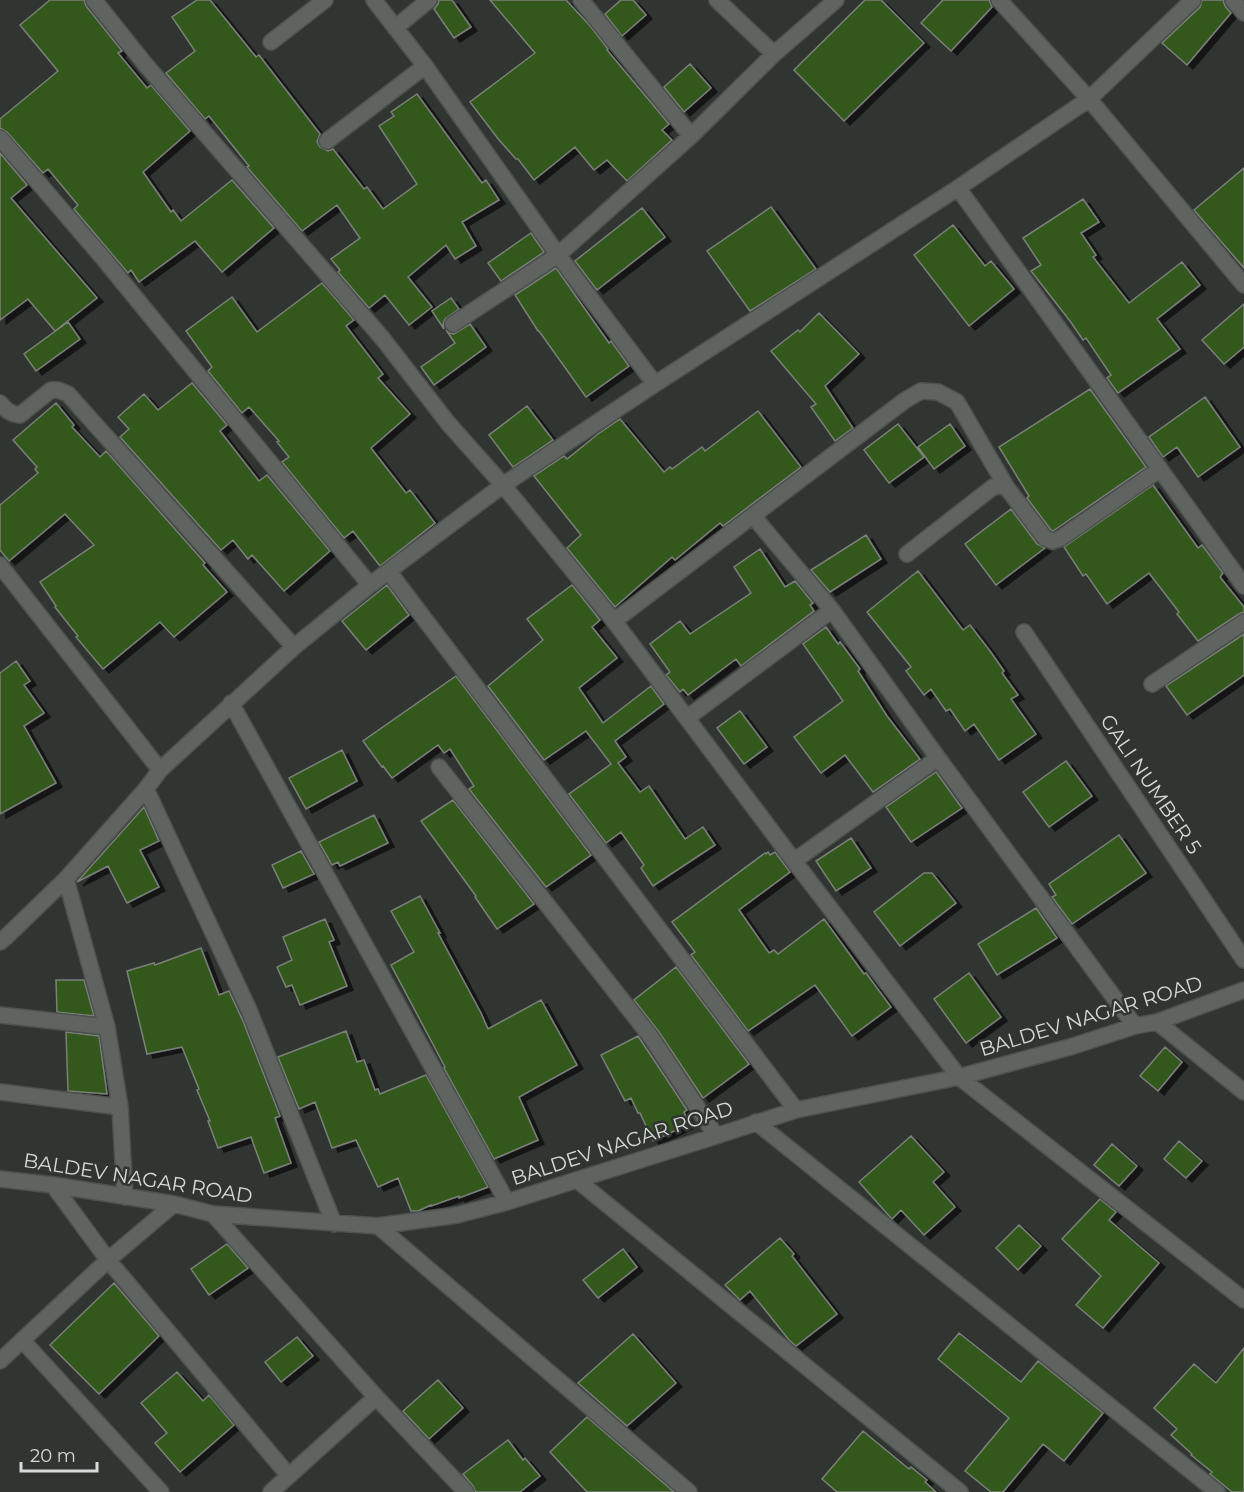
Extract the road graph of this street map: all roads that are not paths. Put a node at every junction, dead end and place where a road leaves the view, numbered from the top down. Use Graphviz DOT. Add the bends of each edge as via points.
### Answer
graph roads {
  1 [pos="94,0"];
  2 [pos="325,0"];
  3 [pos="374,0"];
  4 [pos="429,0"];
  5 [pos="581,0"];
  6 [pos="717,0"];
  7 [pos="836,0"];
  8 [pos="999,0"];
  9 [pos="1193,0"];
  10 [pos="1233,0"];
  11 [pos="1244,12"];
  12 [pos="395,28"];
  13 [pos="271,42"];
  14 [pos="774,54"];
  15 [pos="424,66"];
  16 [pos="1089,99"];
  17 [pos="691,136"];
  18 [pos="0,138"];
  19 [pos="327,141"];
  20 [pos="958,188"];
  21 [pos="558,255"];
  22 [pos="1244,285"];
  23 [pos="453,324"];
  24 [pos="655,384"];
  25 [pos="0,403"];
  26 [pos="1160,468"];
  27 [pos="503,485"];
  28 [pos="1007,488"];
  29 [pos="753,516"];
  30 [pos="907,554"];
  31 [pos="0,566"];
  32 [pos="389,573"];
  33 [pos="370,585"];
  34 [pos="1244,586"];
  35 [pos="832,610"];
  36 [pos="615,621"];
  37 [pos="1244,622"];
  38 [pos="1024,632"];
  39 [pos="294,647"];
  40 [pos="1152,684"];
  41 [pos="231,703"];
  42 [pos="687,718"];
  43 [pos="938,758"];
  44 [pos="439,767"];
  45 [pos="160,770"];
  46 [pos="146,789"];
  47 [pos="794,861"];
  48 [pos="66,879"];
  49 [pos="2,936"];
  50 [pos="1244,960"];
  51 [pos="1244,990"];
  52 [pos="0,1015"];
  53 [pos="1158,1022"];
  54 [pos="1135,1026"];
  55 [pos="107,1027"];
  56 [pos="958,1077"];
  57 [pos="0,1092"];
  58 [pos="1244,1092"];
  59 [pos="120,1107"];
  60 [pos="796,1110"];
  61 [pos="756,1122"];
  62 [pos="716,1137"];
  63 [pos="0,1179"];
  64 [pos="577,1180"];
  65 [pos="53,1185"];
  66 [pos="125,1197"];
  67 [pos="507,1202"];
  68 [pos="174,1204"];
  69 [pos="213,1214"];
  70 [pos="334,1224"];
  71 [pos="378,1226"];
  72 [pos="108,1260"];
  73 [pos="1244,1300"];
  74 [pos="22,1340"];
  75 [pos="0,1361"];
  76 [pos="376,1397"];
  77 [pos="289,1476"];
  78 [pos="161,1492"];
  79 [pos="271,1492"];
  80 [pos="466,1492"];
  81 [pos="689,1492"];
  82 [pos="960,1492"];
  83 [pos="1217,1492"];
  1 -- 27 [label="street"];
  2 -- 13 [label="street"];
  3 -- 12 [label="street"];
  4 -- 12 [label="street"];
  5 -- 17 [label="street"];
  6 -- 14 [label="street"];
  7 -- 14 [label="street"];
  8 -- 16 [label="street"];
  9 -- 16 [label="street"];
  10 -- 11 [label="street"];
  12 -- 15 [label="street"];
  14 -- 17 [label="street"];
  15 -- 19 [label="street"];
  15 -- 21 [label="street"];
  16 -- 20 [label="street"];
  16 -- 22 [label="street"];
  17 -- 21 [label="street"];
  18 -- 33 [label="street"];
  20 -- 24 [label="street"];
  20 -- 26 [label="street"];
  21 -- 23 [label="street"];
  21 -- 24 [label="street"];
  24 -- 27 [label="street"];
  25 -- 39 [label="street" via="7,411 20,415 51,390 68,394"];
  26 -- 28 [label="street" via="1053,541 1045,538"];
  26 -- 34 [label="street"];
  27 -- 32 [label="street"];
  27 -- 36 [label="street"];
  28 -- 29 [label="street" via="957,402 938,392 921,391"];
  28 -- 30 [label="street" via="993,487"];
  29 -- 35 [label="street"];
  29 -- 36 [label="street"];
  31 -- 45 [label="street"];
  32 -- 33 [label="street"];
  32 -- 60 [label="street"];
  33 -- 39 [label="street"];
  35 -- 42 [label="street"];
  35 -- 43 [label="street"];
  36 -- 42 [label="street"];
  37 -- 40 [label="street"];
  38 -- 50 [label="street, GALI NUMBER 5"];
  39 -- 41 [label="street"];
  41 -- 45 [label="street"];
  41 -- 67 [label="street"];
  42 -- 47 [label="street"];
  43 -- 47 [label="street"];
  43 -- 54 [label="street"];
  44 -- 62 [label="street" via="651,1037"];
  45 -- 46 [label="street"];
  46 -- 48 [label="street"];
  46 -- 70 [label="street" via="249,1010"];
  47 -- 56 [label="street"];
  48 -- 49 [label="street"];
  48 -- 55 [label="street"];
  51 -- 53 [label="street, BALDEV NAGAR ROAD"];
  52 -- 55 [label="street"];
  53 -- 54 [label="street, BALDEV NAGAR ROAD"];
  53 -- 58 [label="street"];
  54 -- 56 [label="street, BALDEV NAGAR ROAD"];
  55 -- 59 [label="street"];
  56 -- 60 [label="street, BALDEV NAGAR ROAD"];
  56 -- 73 [label="street"];
  57 -- 59 [label="street"];
  59 -- 66 [label="street"];
  60 -- 61 [label="street, BALDEV NAGAR ROAD"];
  61 -- 62 [label="street, BALDEV NAGAR ROAD"];
  61 -- 83 [label="street"];
  62 -- 64 [label="street, BALDEV NAGAR ROAD"];
  63 -- 65 [label="street, BALDEV NAGAR ROAD"];
  64 -- 67 [label="street, BALDEV NAGAR ROAD"];
  64 -- 82 [label="street"];
  65 -- 66 [label="street, BALDEV NAGAR ROAD"];
  65 -- 72 [label="street"];
  66 -- 68 [label="street, BALDEV NAGAR ROAD"];
  67 -- 71 [label="street, BALDEV NAGAR ROAD" via="457,1215"];
  68 -- 69 [label="street, BALDEV NAGAR ROAD"];
  68 -- 72 [label="street"];
  69 -- 70 [label="street, BALDEV NAGAR ROAD"];
  69 -- 76 [label="street"];
  70 -- 71 [label="street, BALDEV NAGAR ROAD"];
  71 -- 81 [label="street"];
  72 -- 74 [label="street"];
  72 -- 77 [label="street"];
  74 -- 75 [label="street"];
  74 -- 78 [label="street"];
  76 -- 77 [label="street"];
  76 -- 80 [label="street"];
  77 -- 79 [label="street"];
}
